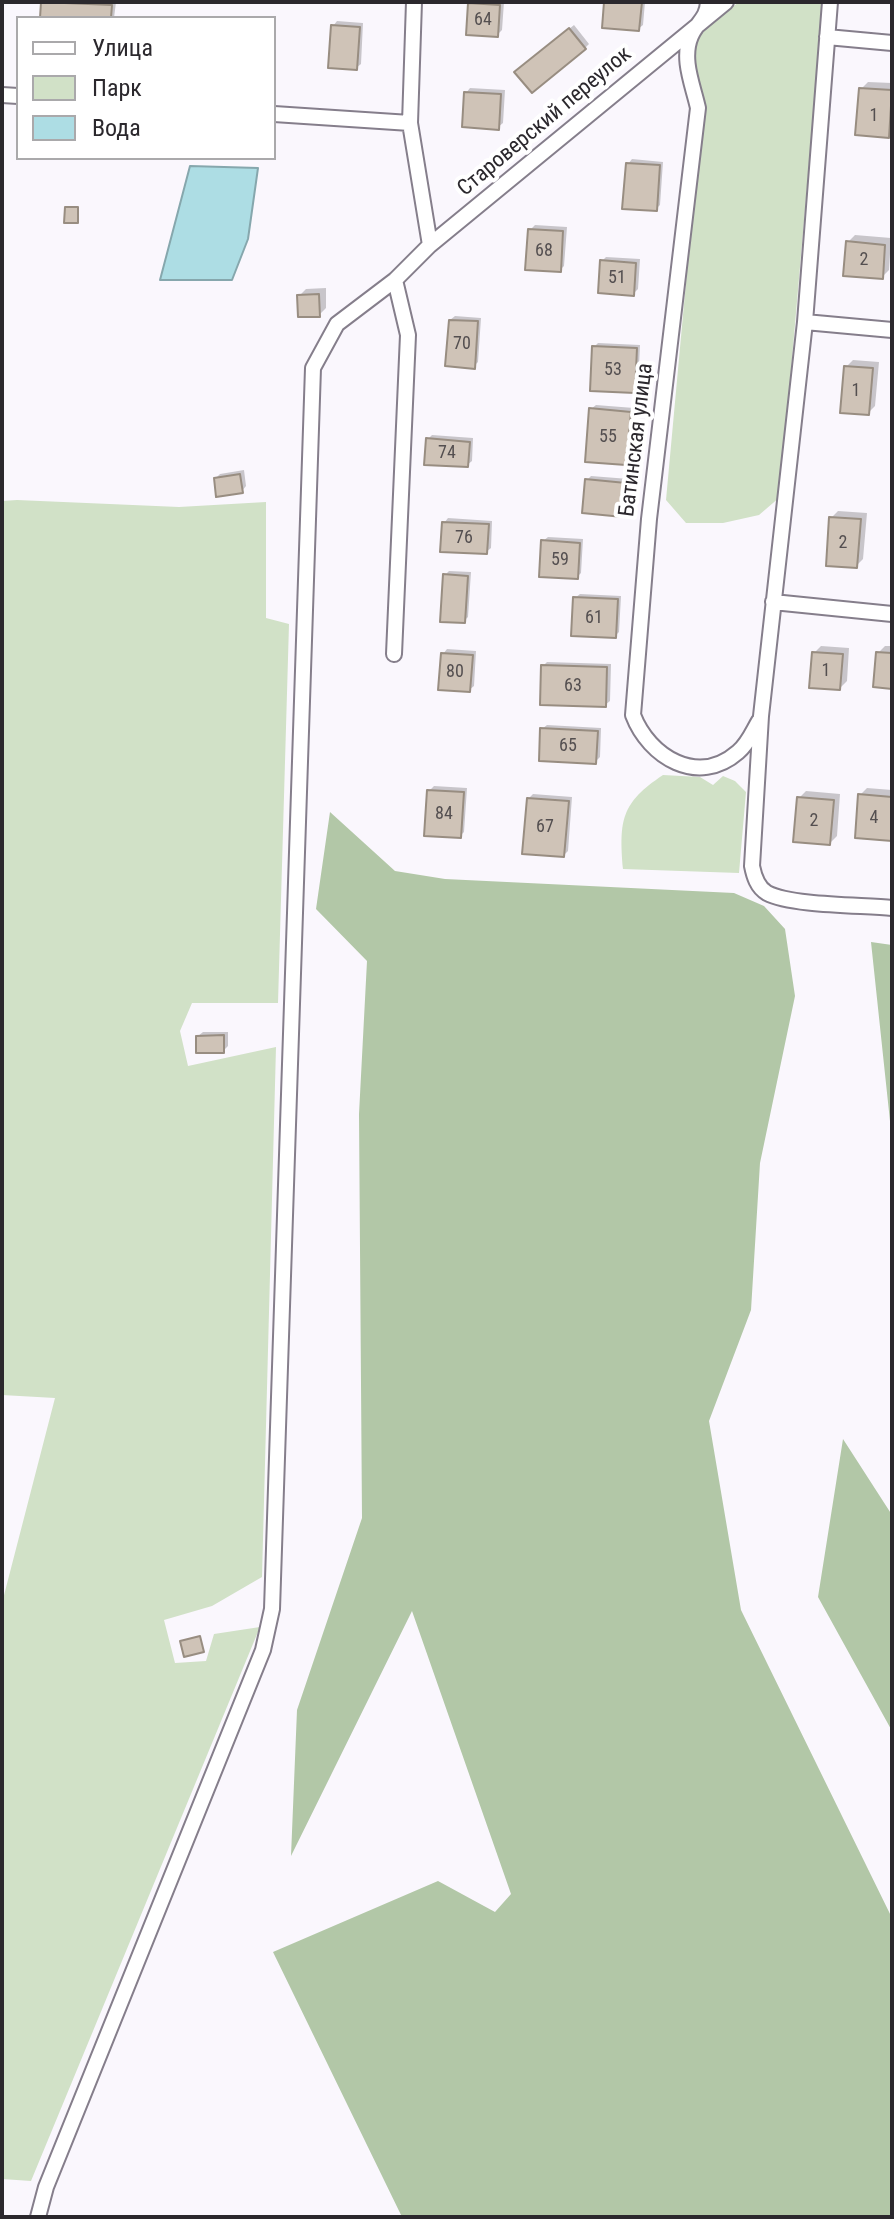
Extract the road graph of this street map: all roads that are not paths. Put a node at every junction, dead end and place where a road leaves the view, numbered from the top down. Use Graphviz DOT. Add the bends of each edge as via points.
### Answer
graph roads {
  1 [pos="414,2"];
  2 [pos="726,2"];
  3 [pos="830,2"];
  4 [pos="708,9"];
  5 [pos="827,37"];
  6 [pos="892,43"];
  7 [pos="276,114"];
  8 [pos="410,123"];
  9 [pos="430,245"];
  10 [pos="395,280"];
  11 [pos="805,322"];
  12 [pos="892,330"];
  13 [pos="773,602"];
  14 [pos="892,614"];
  15 [pos="394,654"];
  16 [pos="761,716"];
  17 [pos="892,908"];
  18 [pos="38,2217"];
  1 -- 8 [label="street"];
  2 -- 4 [label="street, Староверский переулок"];
  3 -- 5 [label="street, Батинская улица"];
  4 -- 9 [label="street, Староверский переулок"];
  4 -- 16 [label="street, Батинская улица" via="691,35 686,58 698,108 649,519 633,715 652,749 668,760 706,767 740,751"];
  5 -- 6 [label="street"];
  5 -- 11 [label="street, Батинская улица"];
  7 -- 8 [label="street"];
  8 -- 9 [label="street"];
  9 -- 10 [label="street, Староверский переулок"];
  10 -- 15 [label="street" via="408,335"];
  10 -- 18 [label="street, Староверский переулок" via="337,324 313,368 272,1609 263,1650"];
  11 -- 12 [label="street"];
  11 -- 13 [label="street, Батинская улица"];
  13 -- 14 [label="street"];
  13 -- 16 [label="street, Батинская улица"];
  16 -- 17 [label="street, Батинская улица" via="755,879 765,892 791,899"];
}
